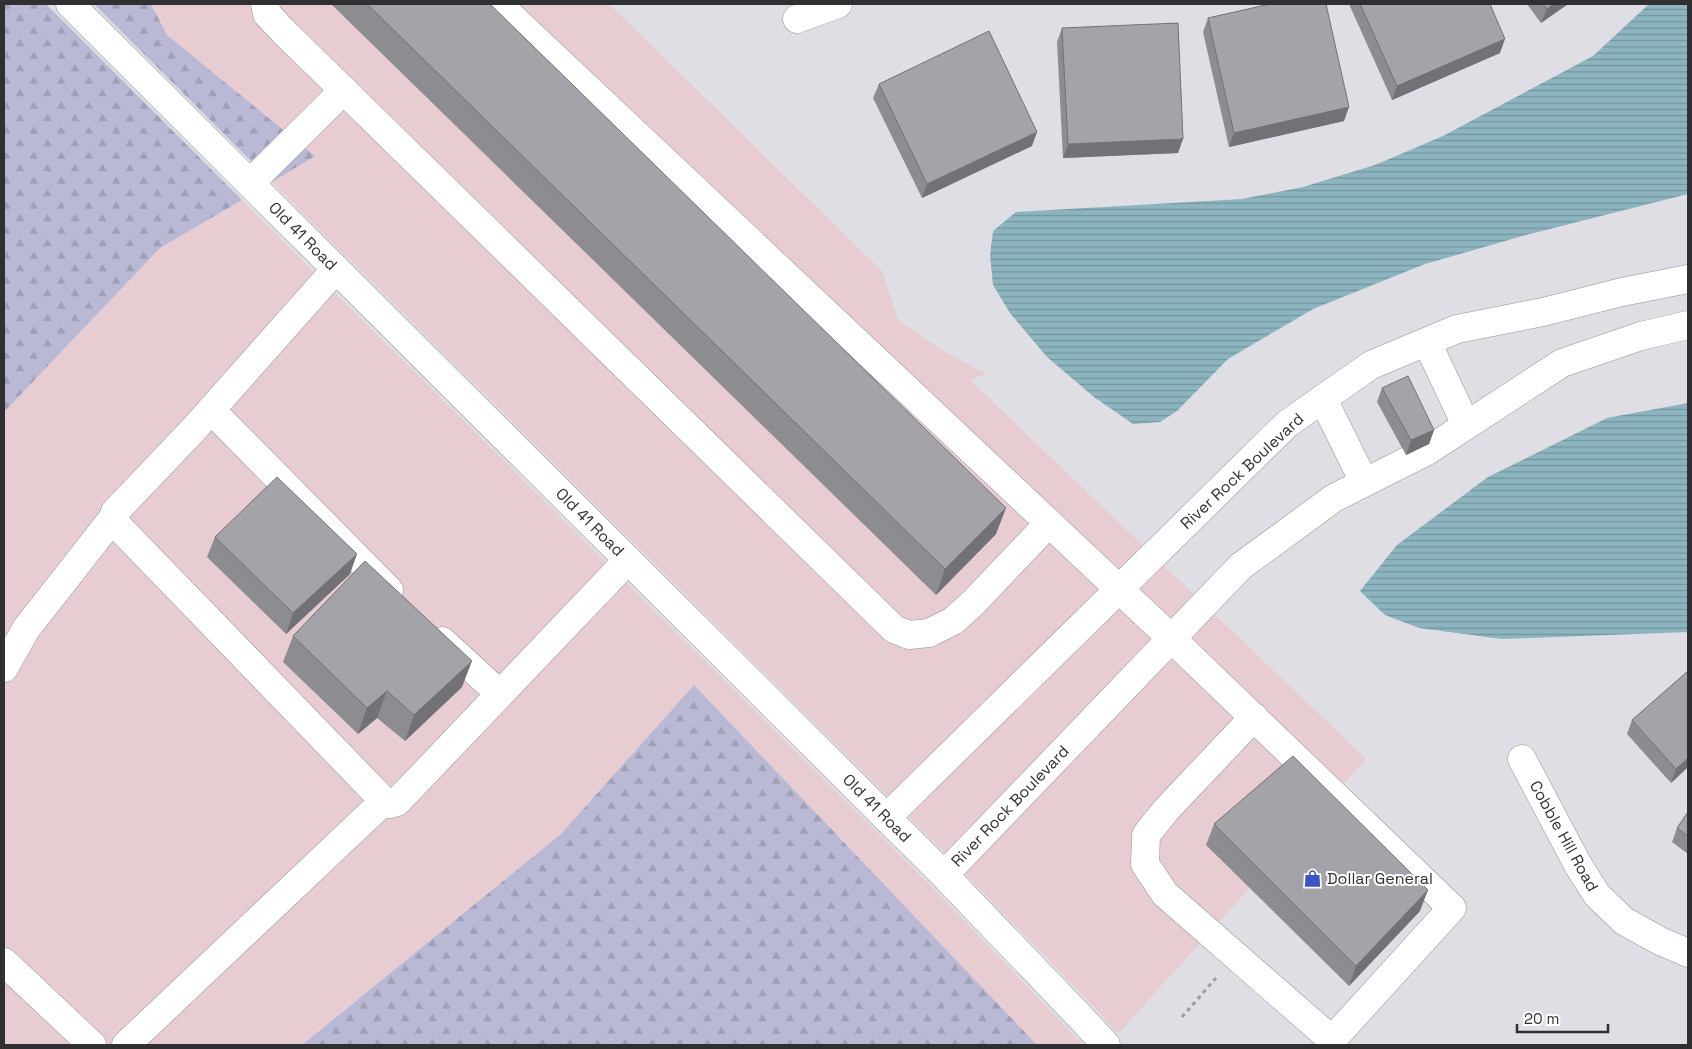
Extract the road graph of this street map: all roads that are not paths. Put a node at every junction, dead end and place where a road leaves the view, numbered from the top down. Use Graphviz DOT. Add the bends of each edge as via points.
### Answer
graph roads {
  1 [pos="70,4"];
  2 [pos="265,4"];
  3 [pos="498,4"];
  4 [pos="838,4"];
  5 [pos="797,20"];
  6 [pos="344,90"];
  7 [pos="250,183"];
  8 [pos="336,269"];
  9 [pos="1688,279"];
  10 [pos="1688,325"];
  11 [pos="1427,342"];
  12 [pos="1323,399"];
  13 [pos="211,410"];
  14 [pos="1466,426"];
  15 [pos="1364,482"];
  16 [pos="113,518"];
  17 [pos="1049,523"];
  18 [pos="628,560"];
  19 [pos="1119,589"];
  20 [pos="405,606"];
  21 [pos="425,625"];
  22 [pos="1172,638"];
  23 [pos="4,668"];
  24 [pos="500,694"];
  25 [pos="1254,717"];
  26 [pos="1522,759"];
  27 [pos="384,800"];
  28 [pos="886,818"];
  29 [pos="944,875"];
  30 [pos="1688,953"];
  31 [pos="4,962"];
  32 [pos="1333,1043"];
  33 [pos="92,1045"];
  34 [pos="126,1045"];
  35 [pos="1106,1045"];
  1 -- 7 [label="street, Old 41 Road"];
  2 -- 6 [label="street" via="267,14"];
  3 -- 17 [label="street"];
  4 -- 5 [label="street"];
  6 -- 7 [label="street"];
  6 -- 17 [label="street" via="894,628 909,635 929,633 953,621"];
  7 -- 8 [label="street, Old 41 Road"];
  8 -- 13 [label="street"];
  8 -- 18 [label="street, Old 41 Road"];
  9 -- 11 [label="street, River Rock Boulevard" via="1457,329"];
  10 -- 14 [label="street, River Rock Boulevard" via="1641,336 1562,363"];
  11 -- 12 [label="street, River Rock Boulevard" via="1371,366"];
  11 -- 14 [label="street"];
  12 -- 15 [label="street"];
  12 -- 19 [label="street, River Rock Boulevard" via="1287,424"];
  13 -- 16 [label="street" via="115,512"];
  13 -- 20 [label="street"];
  14 -- 15 [label="street, River Rock Boulevard" via="1427,451"];
  15 -- 22 [label="street, River Rock Boulevard" via="1334,498 1241,566"];
  16 -- 23 [label="street" via="26,629"];
  16 -- 27 [label="street"];
  17 -- 19 [label="street"];
  18 -- 24 [label="street"];
  18 -- 28 [label="street, Old 41 Road"];
  19 -- 22 [label="street"];
  19 -- 28 [label="street, River Rock Boulevard"];
  21 -- 24 [label="street"];
  22 -- 25 [label="street"];
  22 -- 29 [label="street, River Rock Boulevard"];
  24 -- 27 [label="street" via="397,802 390,804"];
  25 -- 32 [label="street" via="1146,835 1145,864 1165,894"];
  25 -- 32 [label="street" via="1452,908"];
  26 -- 30 [label="street, Cobble Hill Road" via="1597,895 1624,921 1660,942"];
  27 -- 34 [label="street"];
  28 -- 29 [label="street, Old 41 Road"];
  29 -- 35 [label="street, Old 41 Road"];
  31 -- 33 [label="street"];
}
